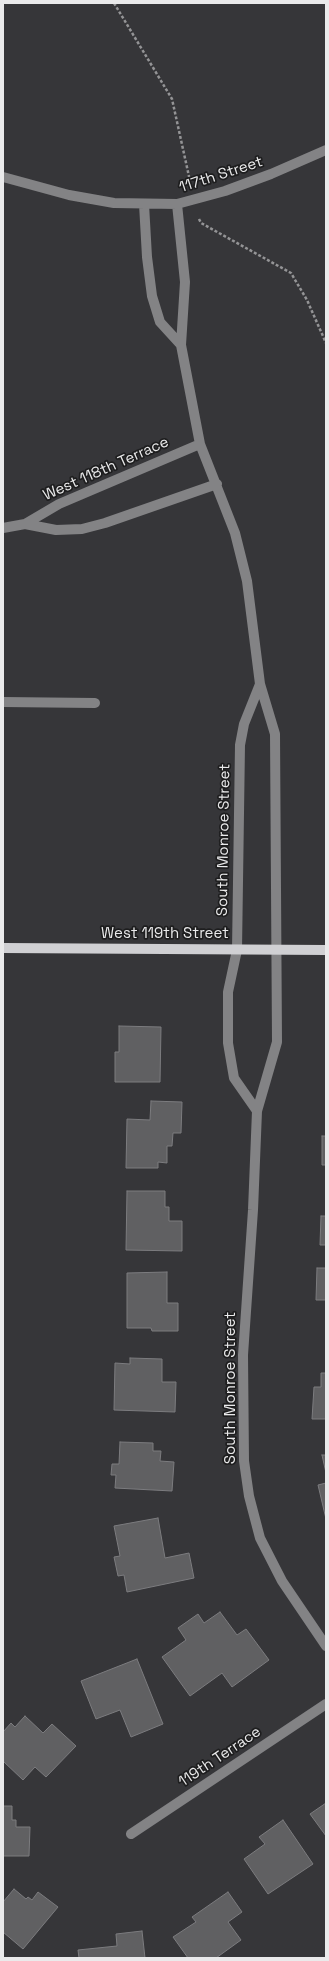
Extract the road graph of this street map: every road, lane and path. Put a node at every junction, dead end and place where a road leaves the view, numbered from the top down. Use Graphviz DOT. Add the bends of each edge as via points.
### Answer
graph roads {
  1 [pos="326,150"];
  2 [pos="3,177"];
  3 [pos="144,204"];
  4 [pos="177,204"];
  5 [pos="181,346"];
  6 [pos="200,444"];
  7 [pos="217,484"];
  8 [pos="25,524"];
  9 [pos="3,528"];
  10 [pos="260,684"];
  11 [pos="3,702"];
  12 [pos="95,703"];
  13 [pos="3,948"];
  14 [pos="237,950"];
  15 [pos="277,950"];
  16 [pos="326,950"];
  17 [pos="257,1111"];
  18 [pos="326,1646"];
  19 [pos="326,1704"];
  20 [pos="131,1834"];
  1 -- 4 [label="street, 117th Street" via="225,191"];
  2 -- 3 [label="street, 117th Street" via="69,195 114,203"];
  3 -- 4 [label="street, 117th Street"];
  3 -- 5 [label="street" via="152,296 160,322"];
  4 -- 5 [label="street, South Monroe Street" via="185,282"];
  5 -- 6 [label="street, South Monroe Street"];
  6 -- 7 [label="street, South Monroe Street"];
  6 -- 8 [label="street, West 118th Terrace" via="59,504"];
  7 -- 8 [label="street, West 118th Terrace" via="82,529 56,530"];
  7 -- 10 [label="street, South Monroe Street" via="235,533 247,581"];
  8 -- 9 [label="street, West 118th Terrace"];
  10 -- 14 [label="street, South Monroe Street" via="244,724 240,745"];
  10 -- 15 [label="street, South Monroe Street" via="275,734"];
  11 -- 12 [label="street"];
  13 -- 14 [label="main road, West 119th Street"];
  14 -- 15 [label="main road, West 119th Street"];
  14 -- 17 [label="street, South Monroe Street" via="228,992 228,1043 234,1078"];
  15 -- 16 [label="main road, West 119th Street"];
  15 -- 17 [label="street, South Monroe Street" via="277,1042"];
  17 -- 18 [label="street, South Monroe Street" via="243,1355 244,1461 249,1496 260,1538 282,1581"];
  19 -- 20 [label="street, 119th Terrace"];
}
